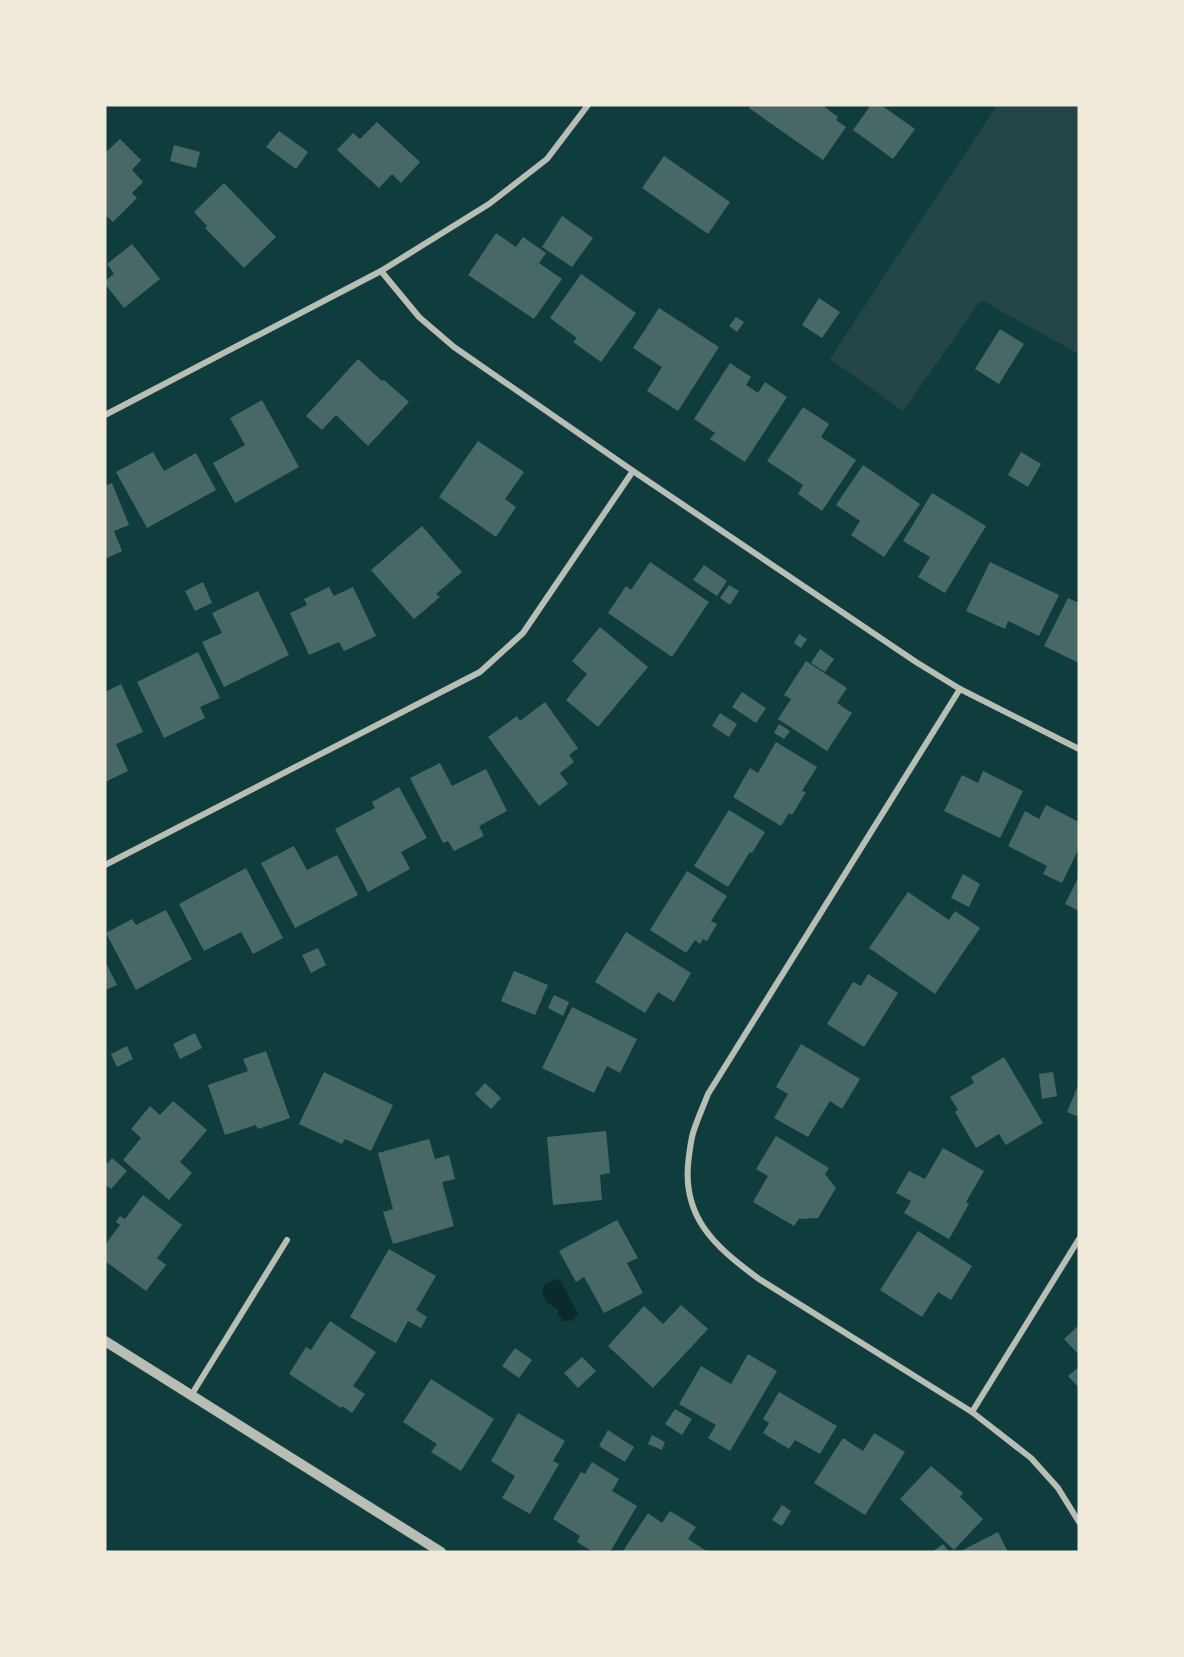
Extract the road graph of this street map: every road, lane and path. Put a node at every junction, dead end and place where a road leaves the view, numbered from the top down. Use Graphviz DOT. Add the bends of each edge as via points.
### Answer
graph roads {
  1 [pos="588,105"];
  2 [pos="381,271"];
  3 [pos="105,415"];
  4 [pos="633,471"];
  5 [pos="960,689"];
  6 [pos="1079,749"];
  7 [pos="105,864"];
  8 [pos="1079,1239"];
  9 [pos="287,1240"];
  10 [pos="105,1341"];
  11 [pos="192,1394"];
  12 [pos="972,1412"];
  13 [pos="1079,1522"];
  14 [pos="441,1552"];
  1 -- 2 [label="street" via="541,164 489,204"];
  2 -- 3 [label="street"];
  2 -- 4 [label="street" via="420,317 454,347"];
  4 -- 5 [label="street"];
  4 -- 7 [label="street" via="523,633 480,672"];
  5 -- 6 [label="street"];
  5 -- 12 [label="street" via="708,1094 692,1135 686,1176 692,1208 729,1258"];
  8 -- 12 [label="street"];
  9 -- 11 [label="street"];
  10 -- 11 [label="street"];
  11 -- 14 [label="street"];
  12 -- 13 [label="street" via="1031,1458 1058,1488"];
}
